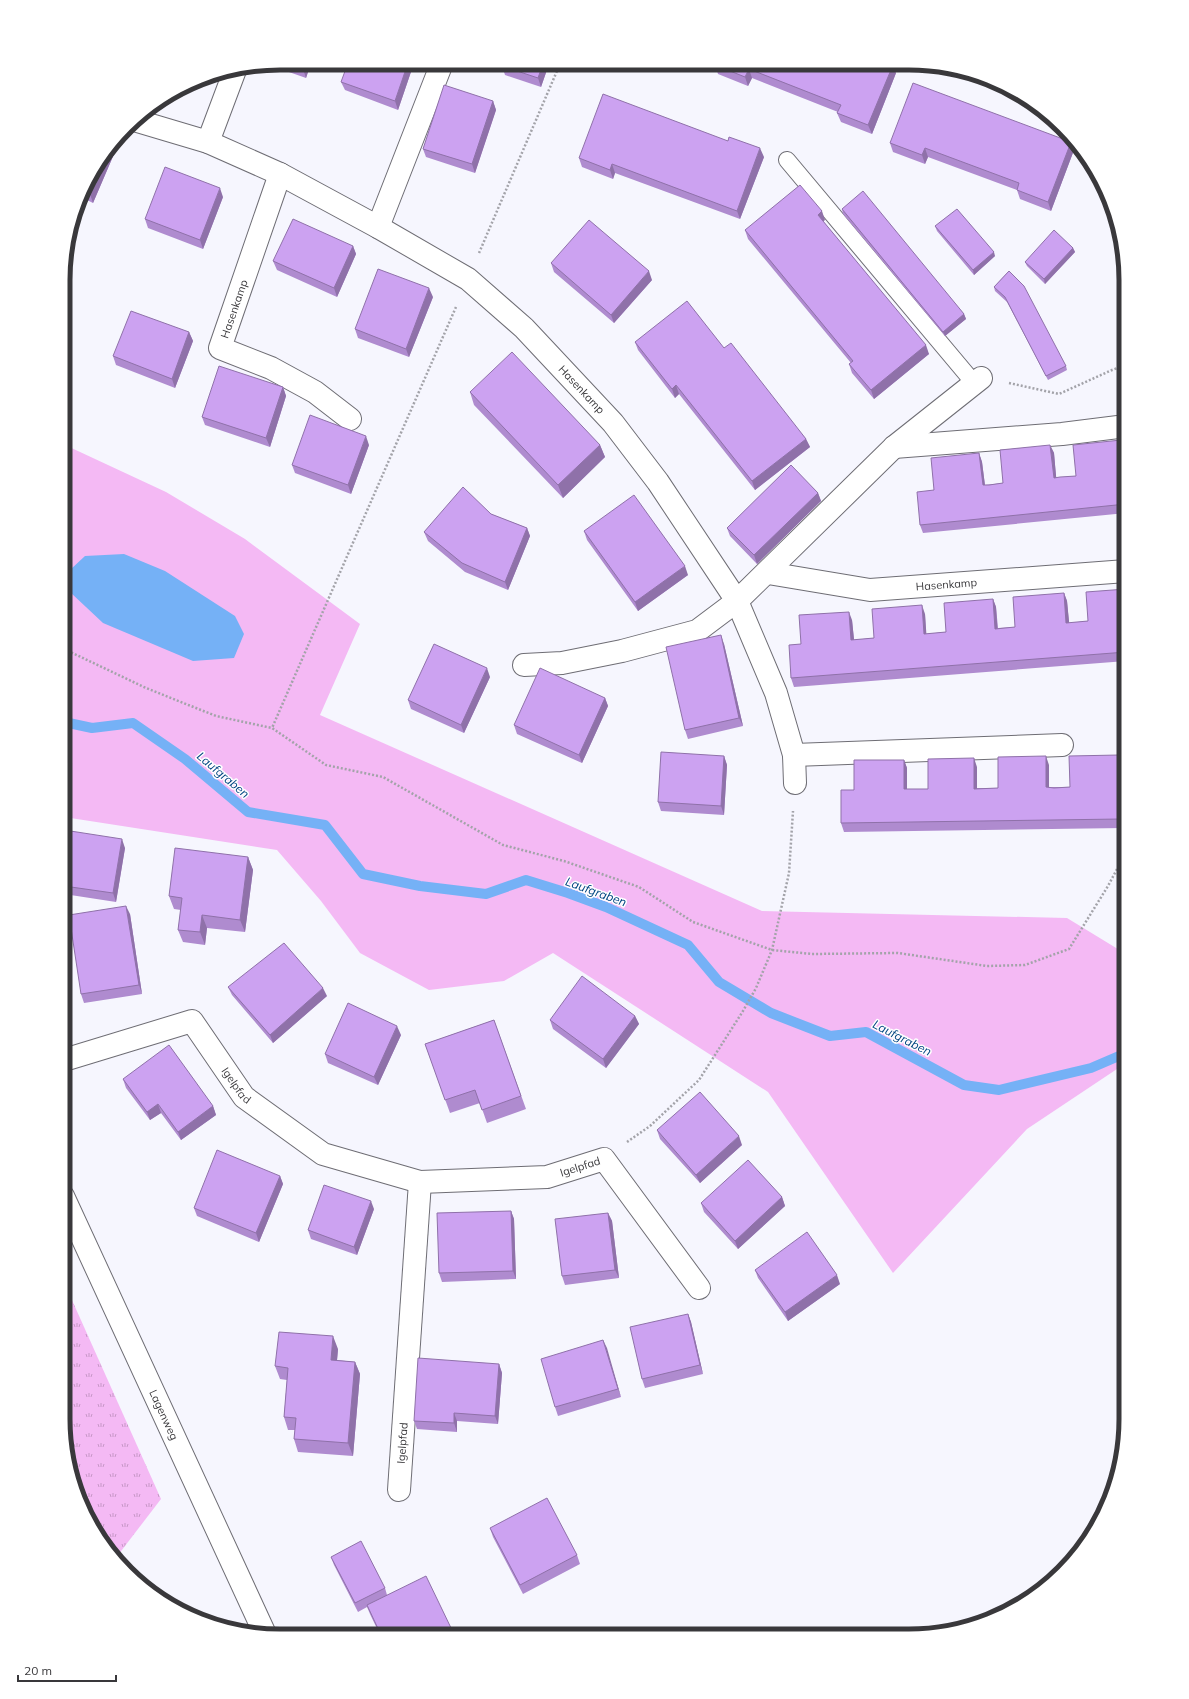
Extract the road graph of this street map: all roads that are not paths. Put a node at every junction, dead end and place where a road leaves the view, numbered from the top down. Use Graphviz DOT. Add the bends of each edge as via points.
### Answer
graph roads {
  1 [pos="440,70"];
  2 [pos="233,75"];
  3 [pos="141,122"];
  4 [pos="208,142"];
  5 [pos="787,160"];
  6 [pos="280,174"];
  7 [pos="378,227"];
  8 [pos="978,380"];
  9 [pos="350,419"];
  10 [pos="1119,427"];
  11 [pos="894,447"];
  12 [pos="1119,572"];
  13 [pos="768,573"];
  14 [pos="737,601"];
  15 [pos="524,665"];
  16 [pos="1062,745"];
  17 [pos="794,755"];
  18 [pos="795,783"];
  19 [pos="70,1058"];
  20 [pos="420,1182"];
  21 [pos="70,1211"];
  22 [pos="699,1288"];
  23 [pos="399,1490"];
  24 [pos="262,1628"];
  1 -- 7 [label="street"];
  2 -- 4 [label="street"];
  3 -- 4 [label="street, Hasenkamp"];
  4 -- 6 [label="street, Hasenkamp"];
  5 -- 8 [label="lane"];
  6 -- 7 [label="street, Hasenkamp"];
  6 -- 9 [label="street, Hasenkamp" via="220,348 271,368 315,392"];
  7 -- 14 [label="street, Hasenkamp" via="468,279 524,328 613,423 658,482"];
  8 -- 11 [label="street"];
  10 -- 11 [label="street" via="1062,434"];
  11 -- 13 [label="street"];
  12 -- 13 [label="street, Hasenkamp" via="870,590"];
  13 -- 14 [label="street"];
  14 -- 15 [label="street" via="697,631 585,659"];
  14 -- 17 [label="street, Hasenkamp" via="776,693"];
  16 -- 17 [label="street"];
  17 -- 18 [label="street, Hasenkamp"];
  19 -- 20 [label="street, Igelpfad" via="192,1021 244,1098 323,1154"];
  20 -- 22 [label="street, Igelpfad" via="547,1177 604,1159"];
  20 -- 23 [label="street, Igelpfad"];
  21 -- 24 [label="street, Lagenweg"];
}
